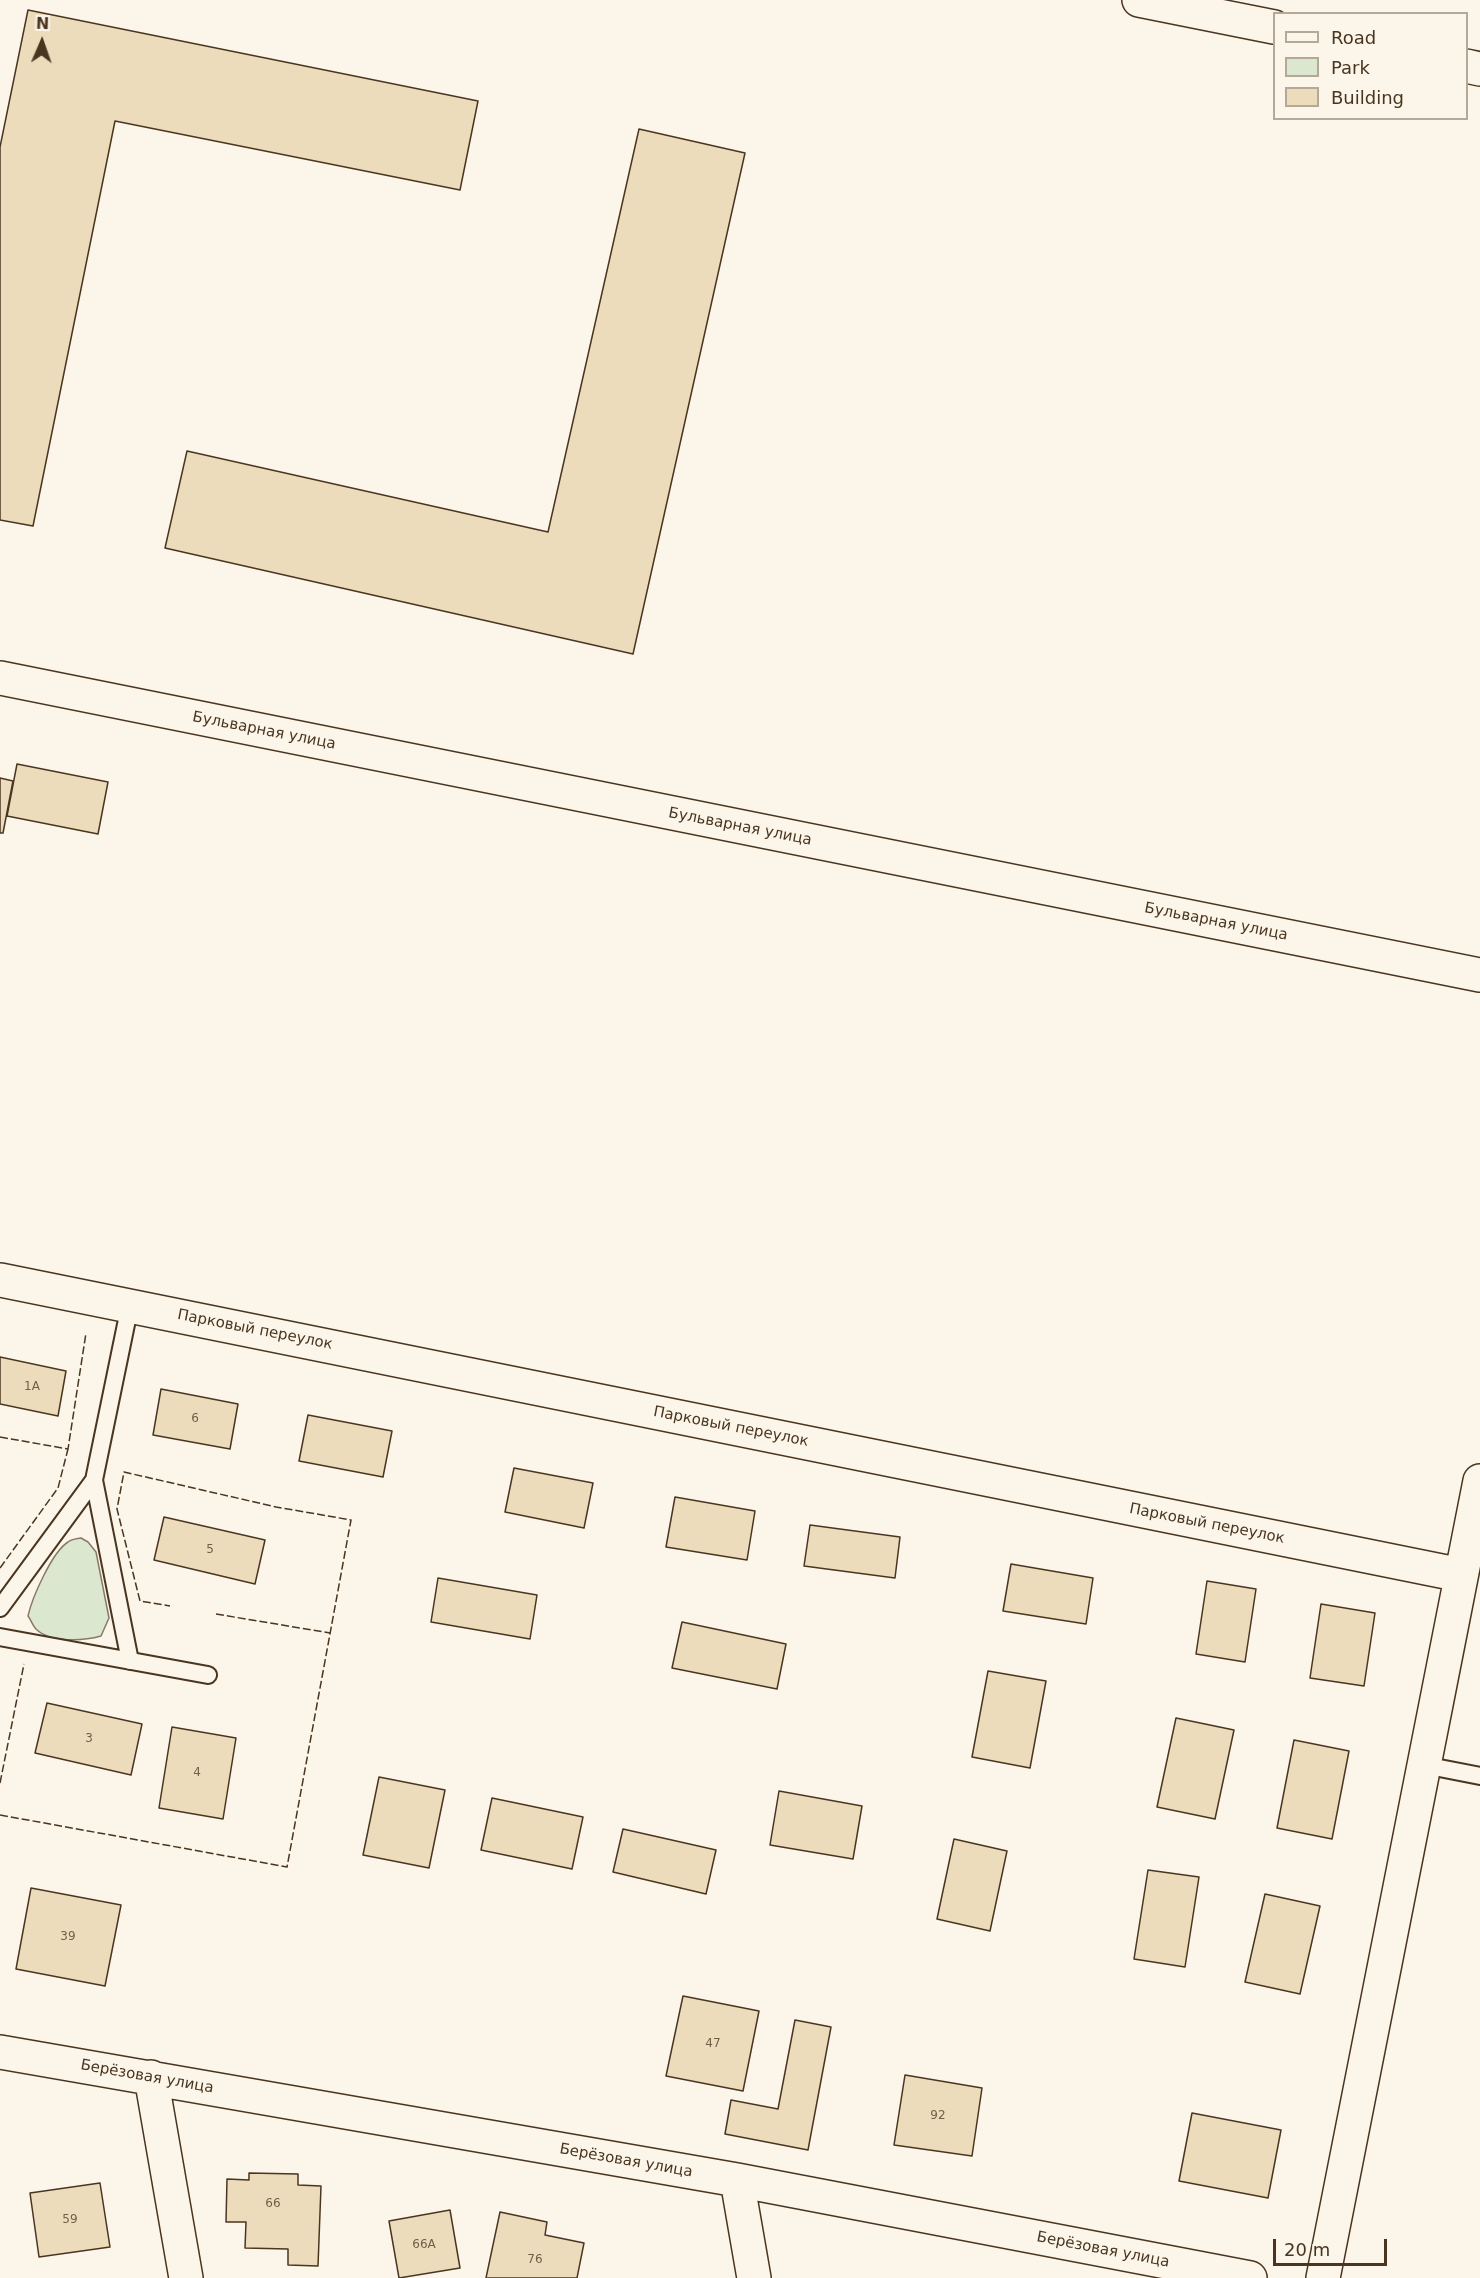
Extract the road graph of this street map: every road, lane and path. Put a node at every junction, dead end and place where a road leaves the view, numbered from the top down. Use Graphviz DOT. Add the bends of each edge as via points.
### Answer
graph roads {
  1 [pos="1139,0"];
  2 [pos="1273,27"];
  3 [pos="0,678"];
  4 [pos="1480,975"];
  5 [pos="0,1280"];
  6 [pos="130,1305"];
  7 [pos="94,1480"];
  8 [pos="1480,1481"];
  9 [pos="1461,1575"];
  10 [pos="0,1608"];
  11 [pos="0,1637"];
  12 [pos="130,1661"];
  13 [pos="208,1675"];
  14 [pos="1424,1765"];
  15 [pos="1480,1776"];
  16 [pos="0,2052"];
  17 [pos="151,2077"];
  18 [pos="737,2181"];
  19 [pos="186,2278"];
  20 [pos="754,2278"];
  21 [pos="1250,2278"];
  22 [pos="1323,2278"];
  1 -- 2 [label="street"];
  3 -- 4 [label="street, Бульварная улица"];
  5 -- 6 [label="street, Парковый переулок"];
  6 -- 7 [label="lane"];
  6 -- 9 [label="street, Парковый переулок"];
  7 -- 10 [label="lane"];
  7 -- 12 [label="lane"];
  8 -- 9 [label="street"];
  9 -- 14 [label="street"];
  11 -- 12 [label="lane"];
  12 -- 13 [label="lane"];
  14 -- 15 [label="lane"];
  14 -- 22 [label="street"];
  16 -- 17 [label="street, Берёзовая улица"];
  17 -- 18 [label="street, Берёзовая улица"];
  17 -- 19 [label="street"];
  18 -- 20 [label="street"];
  18 -- 21 [label="street, Берёзовая улица"];
}
